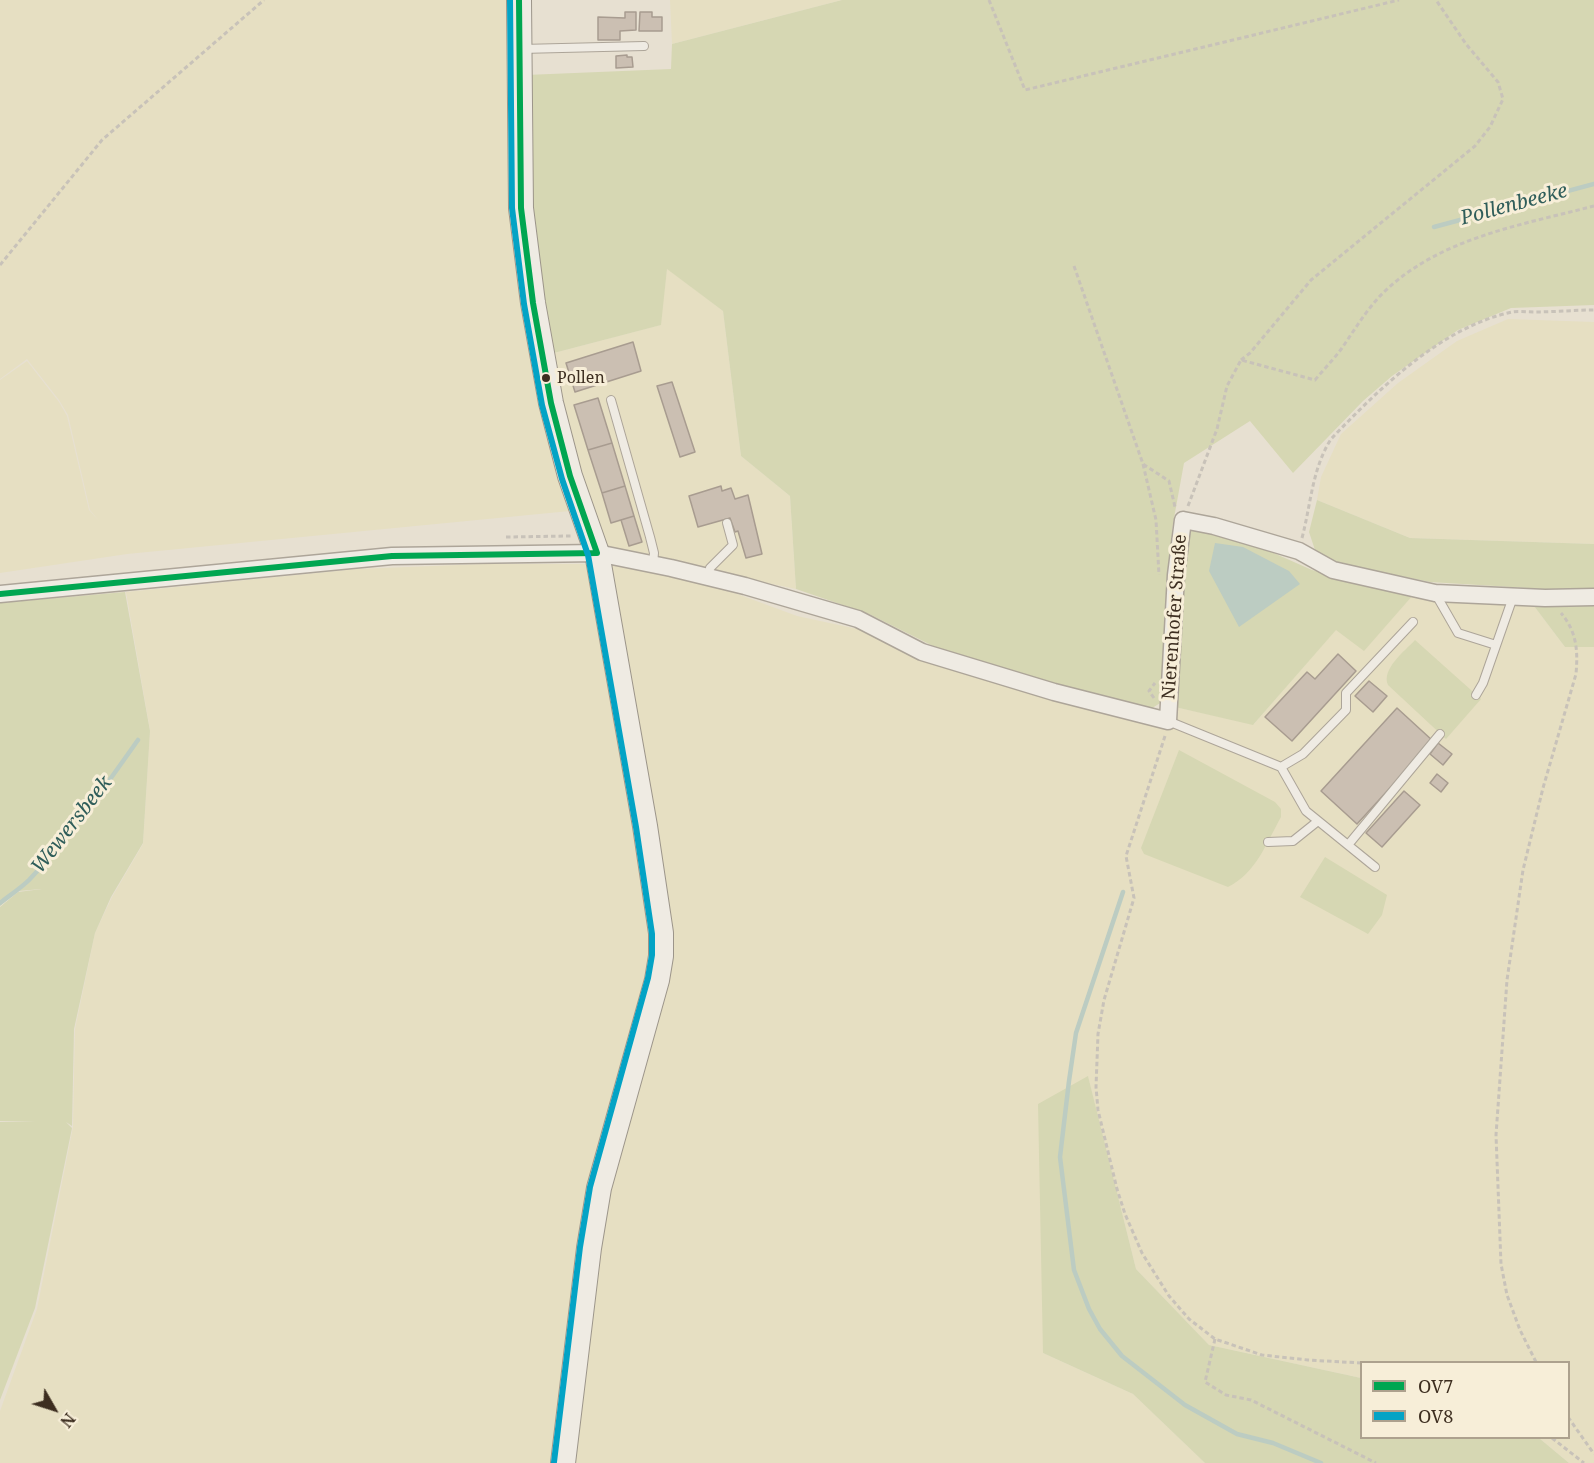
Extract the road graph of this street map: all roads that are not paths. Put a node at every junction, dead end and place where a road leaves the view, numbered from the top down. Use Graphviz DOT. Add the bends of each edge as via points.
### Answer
graph roads {
  1 [pos="519,0"];
  2 [pos="644,46"];
  3 [pos="519,49"];
  4 [pos="611,400"];
  5 [pos="727,523"];
  6 [pos="597,553"];
  7 [pos="653,564"];
  8 [pos="709,577"];
  9 [pos="1435,593"];
  10 [pos="0,594"];
  11 [pos="1513,596"];
  12 [pos="1594,597"];
  13 [pos="1413,622"];
  14 [pos="1496,645"];
  15 [pos="1476,695"];
  16 [pos="1165,720"];
  17 [pos="1440,734"];
  18 [pos="1281,767"];
  19 [pos="1318,821"];
  20 [pos="1268,842"];
  21 [pos="1348,845"];
  22 [pos="1375,867"];
  23 [pos="563,1463"];
  1 -- 3 [label="street"];
  2 -- 3 [label="lane"];
  3 -- 6 [label="street" via="521,208 533,303 550,404"];
  4 -- 7 [label="lane" via="650,537"];
  5 -- 8 [label="lane" via="733,545 710,568"];
  6 -- 7 [label="street, Nierenhofer Straße"];
  6 -- 10 [label="street, Nierenhofer Straße" via="392,556"];
  6 -- 23 [label="street" via="645,826 661,956 644,1034 599,1188"];
  7 -- 8 [label="street, Nierenhofer Straße"];
  8 -- 16 [label="street, Nierenhofer Straße" via="858,619 922,651 962,664"];
  9 -- 11 [label="street, Nierenhofer Straße"];
  9 -- 14 [label="lane" via="1458,633"];
  9 -- 16 [label="street, Nierenhofer Straße" via="1333,570 1299,551 1183,520"];
  11 -- 12 [label="street, Nierenhofer Straße"];
  11 -- 14 [label="lane"];
  13 -- 18 [label="lane" via="1346,693 1347,710 1303,754"];
  14 -- 15 [label="lane"];
  16 -- 18 [label="lane"];
  17 -- 21 [label="lane"];
  18 -- 19 [label="lane" via="1306,811"];
  19 -- 20 [label="lane" via="1293,841"];
  19 -- 21 [label="lane"];
  21 -- 22 [label="lane"];
}
